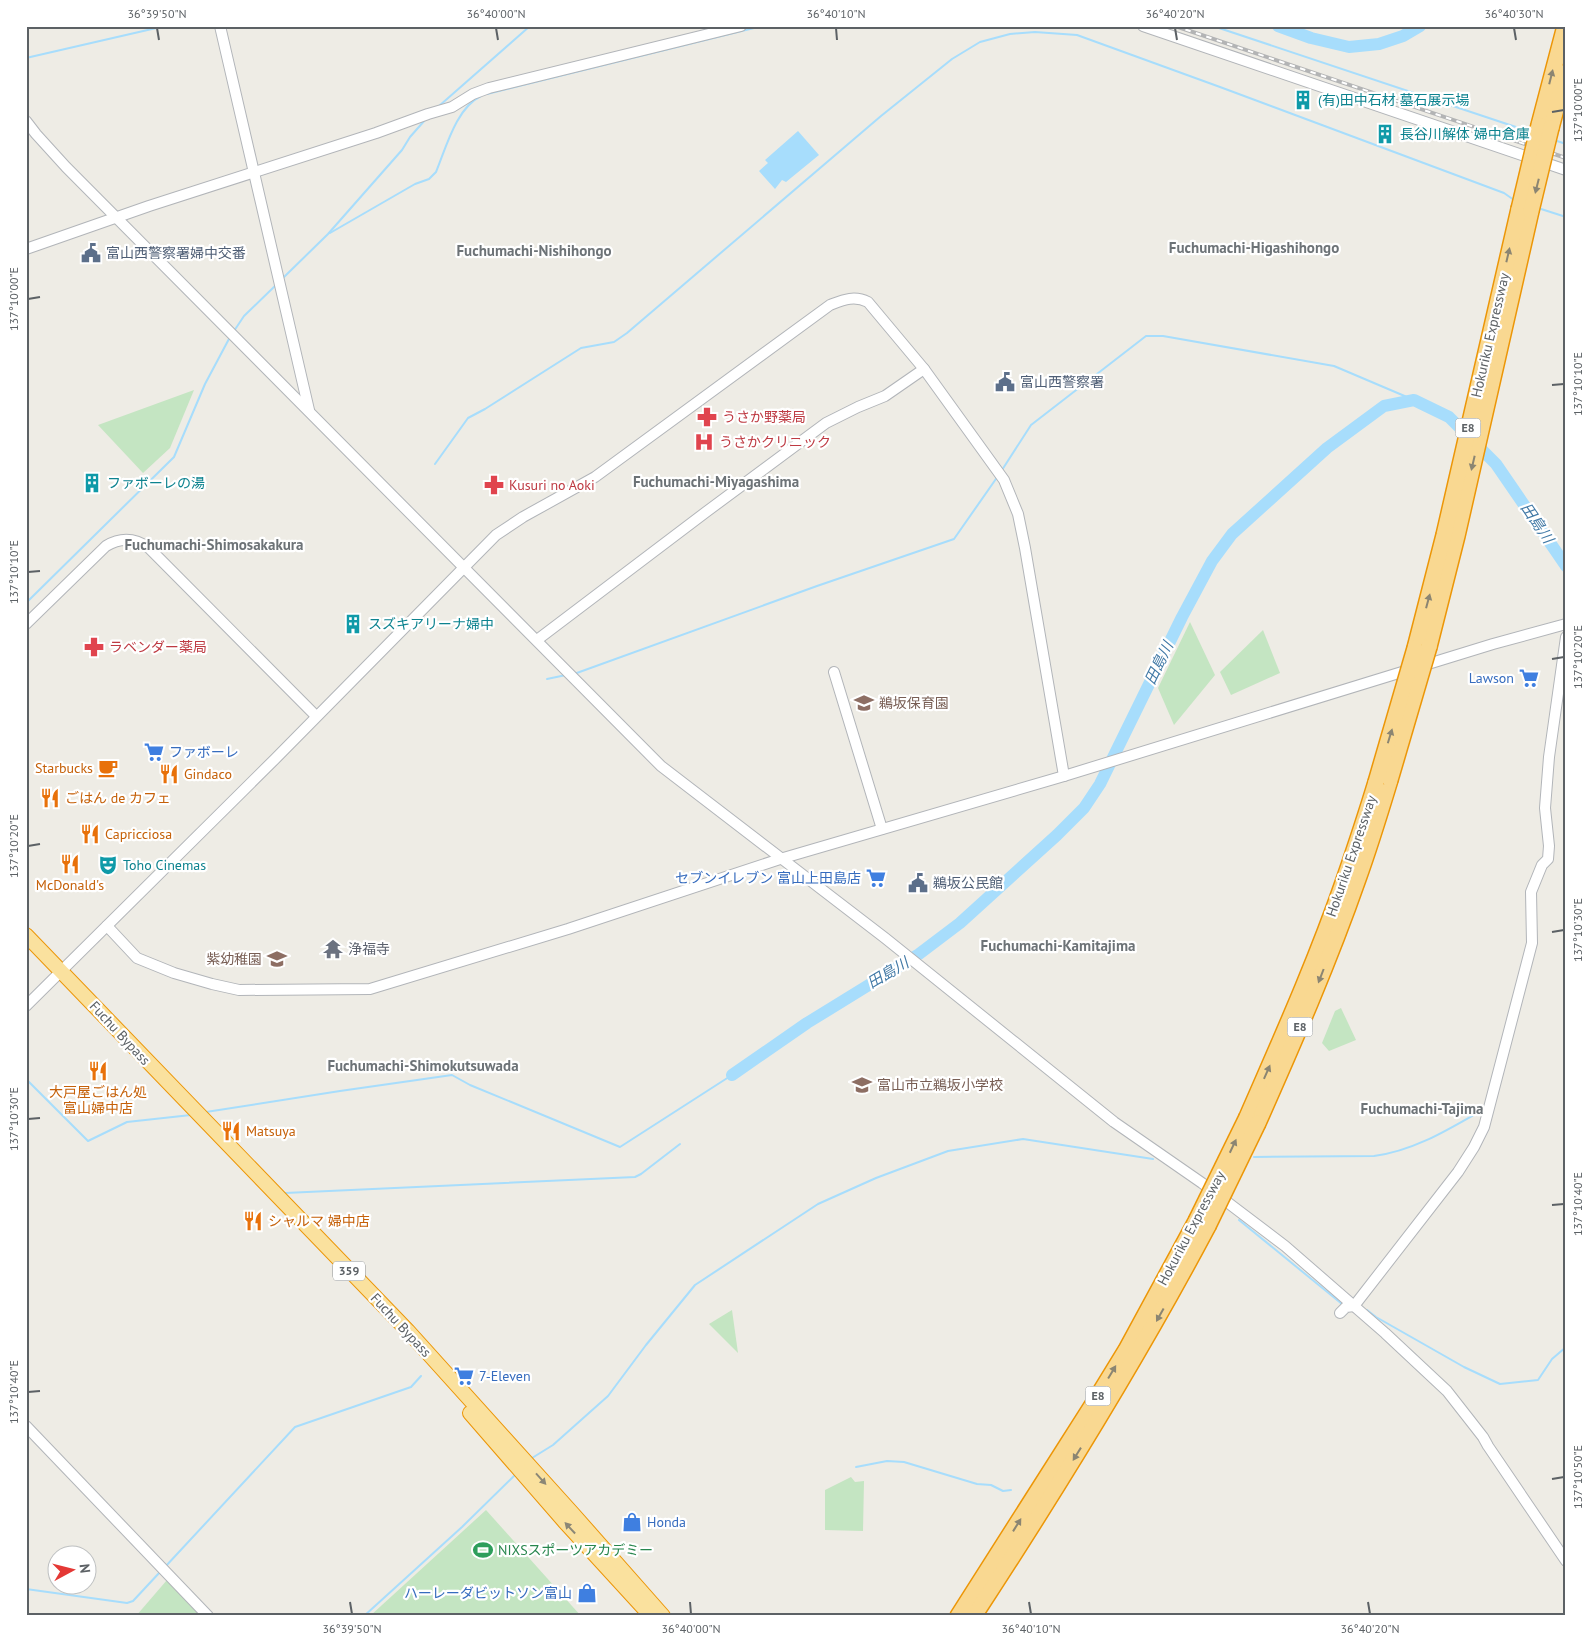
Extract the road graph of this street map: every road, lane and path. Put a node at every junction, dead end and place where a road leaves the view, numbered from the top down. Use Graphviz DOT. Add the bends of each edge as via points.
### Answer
graph roads {
  1 [pos="220,26"];
  2 [pos="742,26"];
  3 [pos="1143,26"];
  4 [pos="1565,26"];
  5 [pos="1566,72"];
  6 [pos="26,121"];
  7 [pos="1545,126"];
  8 [pos="1566,170"];
  9 [pos="254,171"];
  10 [pos="117,217"];
  11 [pos="26,249"];
  12 [pos="924,369"];
  13 [pos="309,411"];
  14 [pos="465,567"];
  15 [pos="26,624"];
  16 [pos="1566,624"];
  17 [pos="1566,637"];
  18 [pos="537,640"];
  19 [pos="834,672"];
  20 [pos="316,716"];
  21 [pos="1064,776"];
  22 [pos="882,829"];
  23 [pos="780,859"];
  24 [pos="1351,879"];
  25 [pos="107,926"];
  26 [pos="26,935"];
  27 [pos="26,947"];
  28 [pos="58,974"];
  29 [pos="26,1006"];
  30 [pos="1253,1120"];
  31 [pos="1202,1223"];
  32 [pos="1354,1306"];
  33 [pos="1340,1312"];
  34 [pos="26,1426"];
  35 [pos="1566,1561"];
  36 [pos="981,1592"];
  37 [pos="652,1613"];
  38 [pos="208,1616"];
  39 [pos="958,1616"];
  40 [pos="974,1616"];
  1 -- 9 [label="street"];
  2 -- 9 [label="street" via="489,88 452,107"];
  3 -- 8 [label="street"];
  7 -- 4 [label="highway, Hokuriku Expressway / E8, one-way"];
  5 -- 7 [label="highway, Hokuriku Expressway / E8"];
  6 -- 10 [label="street" via="66,167"];
  7 -- 24 [label="highway, Hokuriku Expressway / E8, bridge" via="1457,536"];
  9 -- 10 [label="street"];
  9 -- 13 [label="street"];
  10 -- 11 [label="street"];
  10 -- 13 [label="street"];
  12 -- 14 [label="street" via="868,302 853,298 830,305 595,477 496,535"];
  12 -- 18 [label="street" via="885,396 826,424"];
  12 -- 21 [label="street" via="1004,480 1018,514"];
  13 -- 14 [label="street"];
  14 -- 18 [label="street"];
  14 -- 20 [label="street"];
  15 -- 20 [label="street" via="106,546 122,540 140,542 150,548"];
  16 -- 21 [label="street"];
  17 -- 32 [label="street" via="1544,808 1548,859 1542,865 1531,892 1532,943 1484,1127 1458,1172"];
  18 -- 23 [label="street" via="661,766"];
  19 -- 22 [label="street"];
  20 -- 25 [label="street"];
  21 -- 22 [label="street"];
  22 -- 23 [label="street"];
  23 -- 25 [label="street" via="370,989 239,990 212,984 137,958"];
  23 -- 32 [label="street" via="1114,1122 1285,1246"];
  30 -- 24 [label="highway, Hokuriku Expressway / E8, one-way" via="1324,935"];
  24 -- 30 [label="highway, Hokuriku Expressway / E8, one-way" via="1339,931 1315,993"];
  25 -- 28 [label="street"];
  26 -- 28 [label="highway, Fuchu Bypass / 359"];
  27 -- 28 [label="highway, Fuchu Bypass / 359"];
  28 -- 29 [label="street"];
  28 -- 37 [label="highway, Fuchu Bypass / 359" via="400,1334 564,1521"];
  30 -- 31 [label="highway, Hokuriku Expressway / E8, bridge"];
  36 -- 31 [label="highway, Hokuriku Expressway / E8, one-way" via="991,1566"];
  31 -- 36 [label="highway, Hokuriku Expressway / E8, one-way" via="1138,1353 1006,1566"];
  32 -- 33 [label="street"];
  32 -- 35 [label="street" via="1446,1391 1483,1437"];
  34 -- 38 [label="street"];
  36 -- 39 [label="highway, Hokuriku Expressway / E8"];
  36 -- 40 [label="highway, Hokuriku Expressway / E8"];
}
